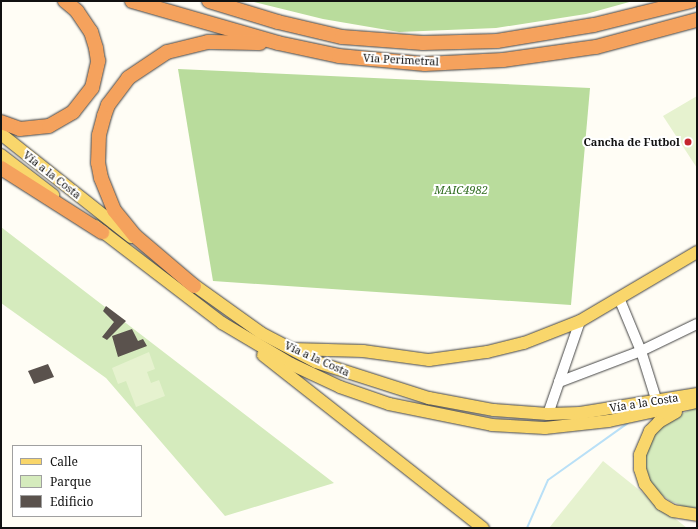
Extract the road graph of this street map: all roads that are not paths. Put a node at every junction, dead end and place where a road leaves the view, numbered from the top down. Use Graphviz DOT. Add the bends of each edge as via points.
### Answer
graph roads {
  1 [pos="65,1"];
  2 [pos="132,1"];
  3 [pos="208,1"];
  4 [pos="691,1"];
  5 [pos="697,20"];
  6 [pos="278,43"];
  7 [pos="1,122"];
  8 [pos="1,134"];
  9 [pos="1,155"];
  10 [pos="1,168"];
  11 [pos="102,232"];
  12 [pos="697,252"];
  13 [pos="194,286"];
  14 [pos="619,298"];
  15 [pos="580,321"];
  16 [pos="222,323"];
  17 [pos="697,324"];
  18 [pos="290,349"];
  19 [pos="641,351"];
  20 [pos="559,382"];
  21 [pos="697,394"];
  22 [pos="657,402"];
  23 [pos="697,402"];
  24 [pos="548,414"];
  25 [pos="697,515"];
  26 [pos="483,528"];
  1 -- 7 [label="highway" via="77,11 91,32 96,48 98,61 92,88 73,112 49,126 20,129"];
  2 -- 6 [label="highway, Vía Perimetral"];
  3 -- 4 [label="highway, Vía Perimetral" via="278,22 342,37 423,43 497,41 579,28"];
  5 -- 6 [label="highway, Vía Perimetral" via="596,47 502,60 440,63 339,56"];
  6 -- 13 [label="highway" via="208,42 167,52 128,78 108,105 104,116 99,135 98,163 114,210 135,236"];
  8 -- 13 [label="main road, Vía a la Costa"];
  9 -- 11 [label="main road, Vía a la Costa"];
  10 -- 11 [label="highway"];
  11 -- 16 [label="main road, Vía a la Costa"];
  12 -- 14 [label="main road"];
  13 -- 18 [label="main road, Vía a la Costa" via="233,315"];
  14 -- 15 [label="main road"];
  14 -- 19 [label="street"];
  15 -- 18 [label="main road" via="524,343 448,359 429,360 325,349"];
  15 -- 20 [label="street"];
  16 -- 23 [label="main road, Vía a la Costa" via="291,364 340,387 432,415 492,425 545,428 577,426"];
  16 -- 26 [label="main road"];
  17 -- 19 [label="street"];
  18 -- 24 [label="main road, Vía a la Costa" via="343,372 429,398 494,410"];
  19 -- 20 [label="street"];
  19 -- 22 [label="street"];
  20 -- 24 [label="street"];
  21 -- 22 [label="main road, Vía a la Costa"];
  22 -- 24 [label="main road, Vía a la Costa" via="580,413"];
  23 -- 25 [label="main road" via="659,422 650,431 640,454 640,469 651,494 673,511"];
}
